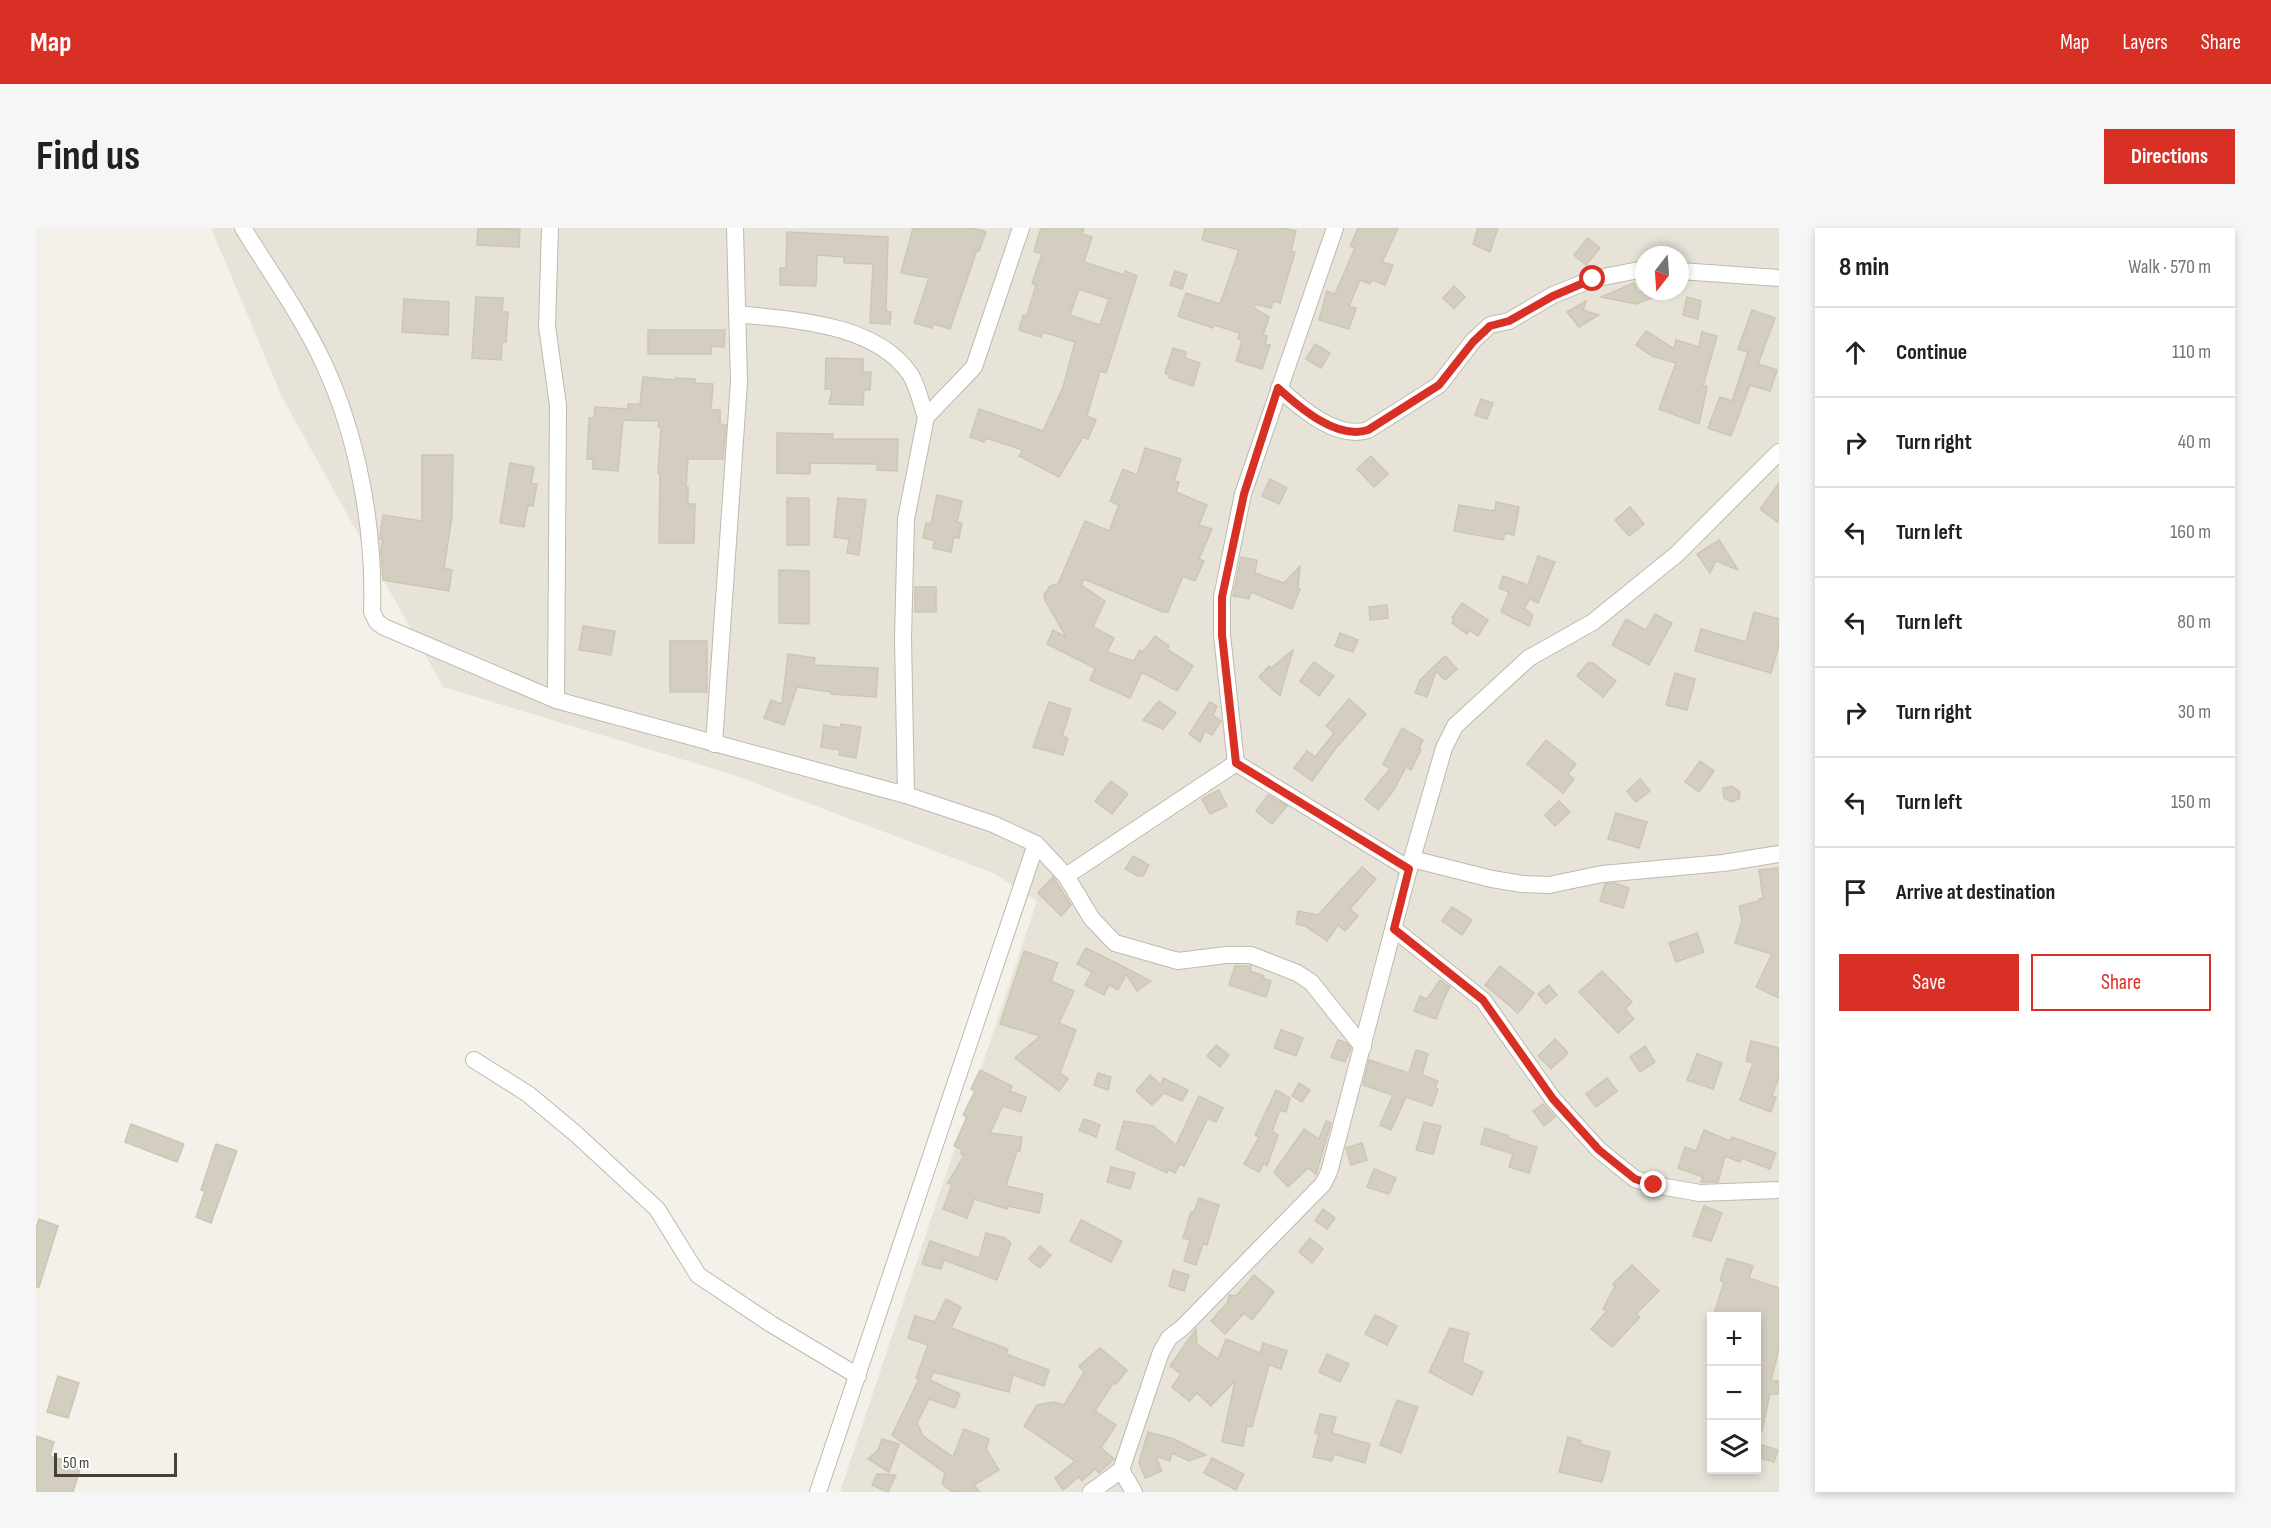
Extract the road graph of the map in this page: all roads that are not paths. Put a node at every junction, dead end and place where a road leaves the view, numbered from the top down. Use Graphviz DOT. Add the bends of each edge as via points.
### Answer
graph roads {
  1 [pos="243,228"];
  2 [pos="550,228"];
  3 [pos="735,228"];
  4 [pos="1021,228"];
  5 [pos="1335,228"];
  6 [pos="1635,271"];
  7 [pos="1689,272"];
  8 [pos="1779,278"];
  9 [pos="737,314"];
  10 [pos="1278,388"];
  11 [pos="926,417"];
  12 [pos="1779,452"];
  13 [pos="556,700"];
  14 [pos="714,744"];
  15 [pos="1236,763"];
  16 [pos="906,795"];
  17 [pos="1036,844"];
  18 [pos="1779,854"];
  19 [pos="1411,864"];
  20 [pos="1066,876"];
  21 [pos="1394,929"];
  22 [pos="1363,1047"];
  23 [pos="474,1060"];
  24 [pos="1779,1190"];
  25 [pos="858,1376"];
  26 [pos="1121,1470"];
  27 [pos="818,1492"];
  28 [pos="1090,1492"];
  29 [pos="1134,1492"];
  1 -- 13 [label="street" via="322,360 347,422 366,503 372,612 377,622"];
  2 -- 13 [label="street" via="547,326 558,405"];
  3 -- 9 [label="street"];
  4 -- 11 [label="street" via="974,367"];
  5 -- 10 [label="street"];
  6 -- 10 [label="street" via="1593,279 1509,321 1490,326 1439,385 1368,430 1357,433 1338,429"];
  7 -- 8 [label="street"];
  9 -- 11 [label="street" via="807,322 862,337 893,354 911,376"];
  9 -- 14 [label="street" via="739,382"];
  10 -- 15 [label="street" via="1244,494 1222,597 1222,635"];
  11 -- 16 [label="street" via="906,519"];
  12 -- 19 [label="street" via="1677,554 1593,622 1529,658 1455,726 1444,748"];
  13 -- 14 [label="street"];
  14 -- 16 [label="street"];
  15 -- 19 [label="street"];
  15 -- 20 [label="street"];
  16 -- 17 [label="street" via="993,824"];
  17 -- 20 [label="street"];
  17 -- 25 [label="street"];
  18 -- 19 [label="street" via="1602,874 1549,885 1522,884"];
  19 -- 21 [label="street"];
  20 -- 22 [label="street" via="1092,919 1115,943 1178,961 1251,955 1297,973 1311,982"];
  21 -- 22 [label="street"];
  21 -- 24 [label="street" via="1483,1000 1553,1099 1599,1150 1635,1179 1700,1193"];
  22 -- 26 [label="street" via="1323,1184 1169,1338"];
  23 -- 25 [label="street" via="536,1100 657,1209 698,1275"];
  25 -- 27 [label="street"];
  26 -- 28 [label="street"];
  26 -- 29 [label="street"];
}
